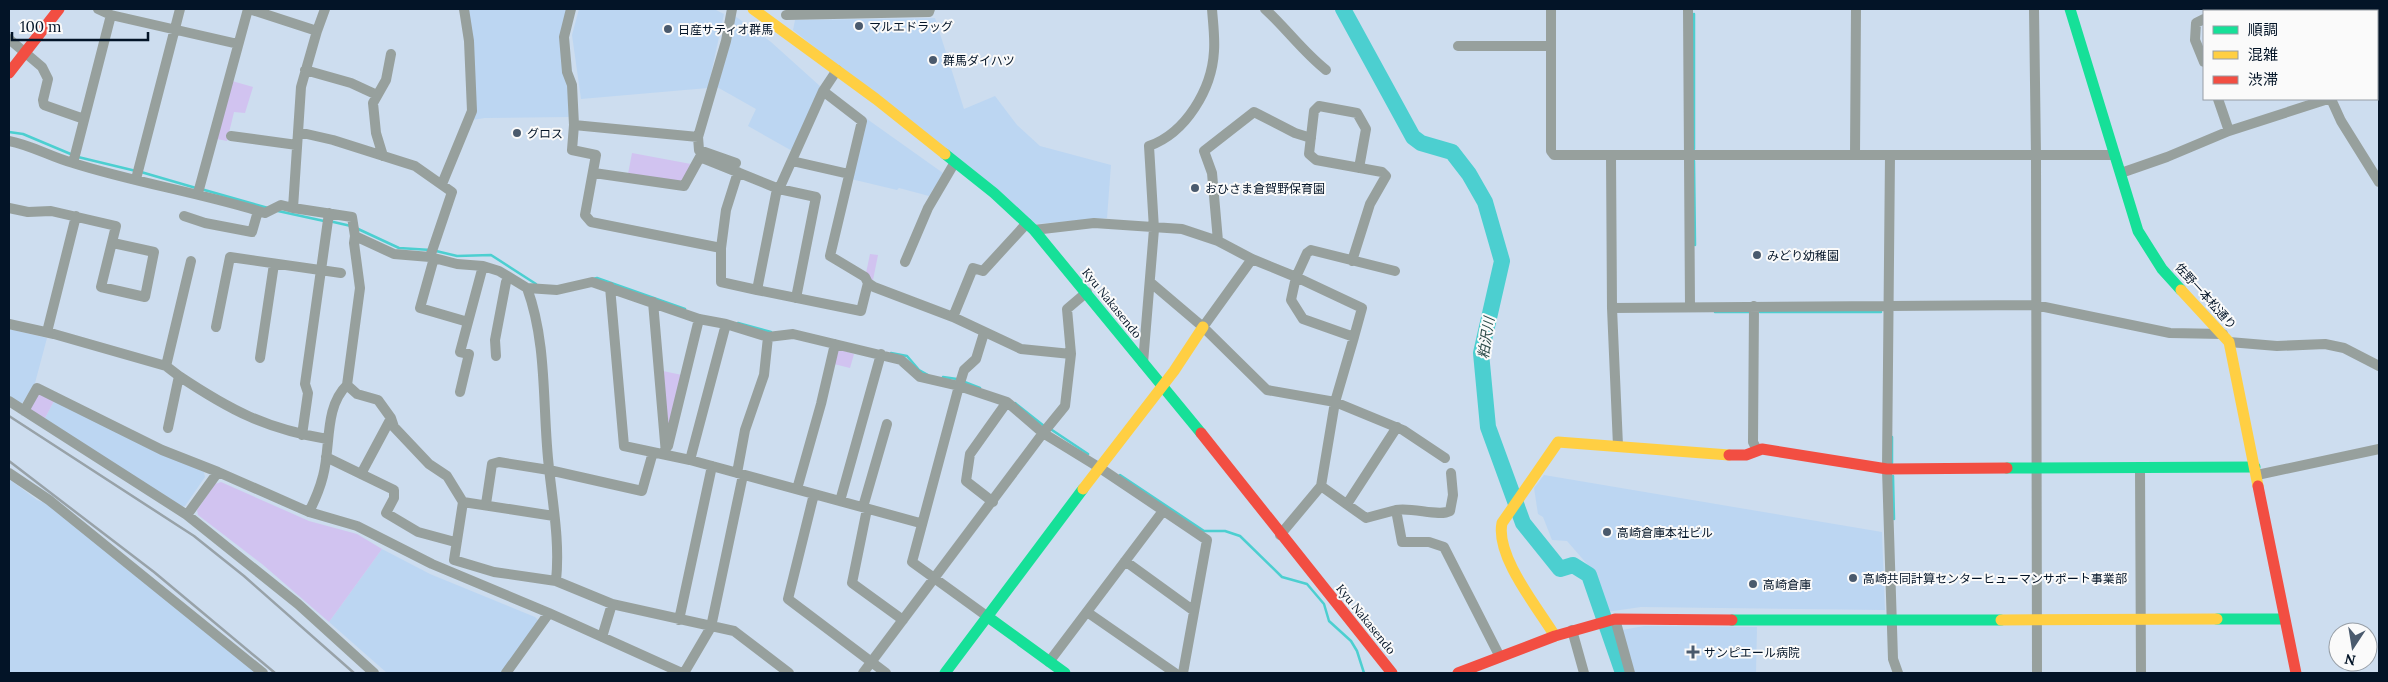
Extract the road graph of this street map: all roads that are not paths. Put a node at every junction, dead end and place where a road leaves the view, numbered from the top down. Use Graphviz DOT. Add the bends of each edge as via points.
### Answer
graph roads {
  1 [pos="59,9"];
  2 [pos="98,9"];
  3 [pos="180,9"];
  4 [pos="249,9"];
  5 [pos="325,9"];
  6 [pos="464,9"];
  7 [pos="571,9"];
  8 [pos="732,9"];
  9 [pos="753,9"];
  10 [pos="930,9"];
  11 [pos="1212,9"];
  12 [pos="1265,9"];
  13 [pos="1551,9"];
  14 [pos="1688,9"];
  15 [pos="1856,9"];
  16 [pos="2034,9"];
  17 [pos="2070,9"];
  18 [pos="829,11"];
  19 [pos="786,12"];
  20 [pos="111,15"];
  21 [pos="2203,20"];
  22 [pos="781,28"];
  23 [pos="316,30"];
  24 [pos="175,31"];
  25 [pos="9,39"];
  26 [pos="238,44"];
  27 [pos="1458,46"];
  28 [pos="1551,46"];
  29 [pos="23,53"];
  30 [pos="391,54"];
  31 [pos="2203,60"];
  32 [pos="305,70"];
  33 [pos="837,70"];
  34 [pos="1326,70"];
  35 [pos="9,73"];
  36 [pos="823,91"];
  37 [pos="377,95"];
  38 [pos="2218,100"];
  39 [pos="2326,100"];
  40 [pos="2330,100"];
  41 [pos="84,119"];
  42 [pos="574,125"];
  43 [pos="2229,131"];
  44 [pos="298,132"];
  45 [pos="231,136"];
  46 [pos="698,137"];
  47 [pos="1311,138"];
  48 [pos="9,141"];
  49 [pos="297,145"];
  50 [pos="1855,154"];
  51 [pos="2115,155"];
  52 [pos="383,156"];
  53 [pos="1611,156"];
  54 [pos="1689,156"];
  55 [pos="1890,156"];
  56 [pos="2036,156"];
  57 [pos="792,161"];
  58 [pos="955,162"];
  59 [pos="72,163"];
  60 [pos="737,167"];
  61 [pos="1359,168"];
  62 [pos="594,173"];
  63 [pos="2122,173"];
  64 [pos="849,174"];
  65 [pos="2378,176"];
  66 [pos="136,180"];
  67 [pos="442,184"];
  68 [pos="778,189"];
  69 [pos="198,193"];
  70 [pos="9,208"];
  71 [pos="293,208"];
  72 [pos="258,211"];
  73 [pos="329,214"];
  74 [pos="76,216"];
  75 [pos="184,216"];
  76 [pos="1030,227"];
  77 [pos="1154,229"];
  78 [pos="355,234"];
  79 [pos="1218,241"];
  80 [pos="113,243"];
  81 [pos="720,248"];
  82 [pos="432,257"];
  83 [pos="1252,259"];
  84 [pos="1352,260"];
  85 [pos="191,261"];
  86 [pos="905,262"];
  87 [pos="274,264"];
  88 [pos="483,266"];
  89 [pos="321,269"];
  90 [pos="1395,271"];
  91 [pos="341,273"];
  92 [pos="1296,277"];
  93 [pos="510,278"];
  94 [pos="1150,282"];
  95 [pos="868,283"];
  96 [pos="610,287"];
  97 [pos="527,288"];
  98 [pos="757,290"];
  99 [pos="1087,292"];
  100 [pos="796,298"];
  101 [pos="653,302"];
  102 [pos="2035,305"];
  103 [pos="1754,306"];
  104 [pos="1690,307"];
  105 [pos="1887,307"];
  106 [pos="1612,308"];
  107 [pos="953,317"];
  108 [pos="699,319"];
  109 [pos="468,322"];
  110 [pos="9,324"];
  111 [pos="726,324"];
  112 [pos="216,327"];
  113 [pos="1203,327"];
  114 [pos="47,332"];
  115 [pos="984,333"];
  116 [pos="768,337"];
  117 [pos="1354,338"];
  118 [pos="2226,338"];
  119 [pos="835,344"];
  120 [pos="881,354"];
  121 [pos="1071,354"];
  122 [pos="496,356"];
  123 [pos="260,358"];
  124 [pos="1143,363"];
  125 [pos="166,366"];
  126 [pos="2379,366"];
  127 [pos="179,376"];
  128 [pos="1162,384"];
  129 [pos="347,385"];
  130 [pos="958,386"];
  131 [pos="460,392"];
  132 [pos="9,401"];
  133 [pos="1007,402"];
  134 [pos="1335,402"];
  135 [pos="24,411"];
  136 [pos="391,418"];
  137 [pos="887,424"];
  138 [pos="1396,427"];
  139 [pos="168,428"];
  140 [pos="1042,433"];
  141 [pos="302,435"];
  142 [pos="327,439"];
  143 [pos="1618,446"];
  144 [pos="2379,449"];
  145 [pos="1758,450"];
  146 [pos="653,452"];
  147 [pos="666,454"];
  148 [pos="326,457"];
  149 [pos="1445,458"];
  150 [pos="690,460"];
  151 [pos="712,466"];
  152 [pos="1100,468"];
  153 [pos="2140,468"];
  154 [pos="1887,469"];
  155 [pos="2036,469"];
  156 [pos="549,470"];
  157 [pos="2256,471"];
  158 [pos="9,472"];
  159 [pos="218,472"];
  160 [pos="1451,473"];
  161 [pos="361,474"];
  162 [pos="740,474"];
  163 [pos="1321,486"];
  164 [pos="796,489"];
  165 [pos="814,494"];
  166 [pos="840,501"];
  167 [pos="463,502"];
  168 [pos="993,502"];
  169 [pos="486,504"];
  170 [pos="1347,504"];
  171 [pos="865,508"];
  172 [pos="1163,510"];
  173 [pos="1396,510"];
  174 [pos="309,512"];
  175 [pos="188,516"];
  176 [pos="554,516"];
  177 [pos="920,523"];
  178 [pos="1280,535"];
  179 [pos="455,542"];
  180 [pos="1125,561"];
  181 [pos="934,578"];
  182 [pos="556,581"];
  183 [pos="612,604"];
  184 [pos="1194,610"];
  185 [pos="1088,612"];
  186 [pos="550,613"];
  187 [pos="988,617"];
  188 [pos="1612,619"];
  189 [pos="2284,619"];
  190 [pos="679,620"];
  191 [pos="903,620"];
  192 [pos="2036,620"];
  193 [pos="2140,620"];
  194 [pos="1891,621"];
  195 [pos="711,627"];
  196 [pos="1572,630"];
  197 [pos="1555,636"];
  198 [pos="602,637"];
  199 [pos="1500,657"];
  200 [pos="1049,662"];
  201 [pos="871,663"];
  202 [pos="950,672"];
  203 [pos="264,673"];
  204 [pos="374,673"];
  205 [pos="506,673"];
  206 [pos="683,673"];
  207 [pos="789,673"];
  208 [pos="863,673"];
  209 [pos="886,673"];
  210 [pos="1065,673"];
  211 [pos="1174,673"];
  212 [pos="1183,673"];
  213 [pos="1392,673"];
  214 [pos="1458,673"];
  215 [pos="1584,673"];
  216 [pos="1630,673"];
  217 [pos="1898,673"];
  218 [pos="2037,673"];
  219 [pos="2141,673"];
  220 [pos="2296,673"];
  1 -- 29 [label="street"];
  2 -- 20 [label="street"];
  3 -- 24 [label="street"];
  4 -- 23 [label="street"];
  4 -- 26 [label="street"];
  5 -- 23 [label="street"];
  6 -- 67 [label="street" via="472,111"];
  7 -- 42 [label="street" via="564,38 567,72 572,85"];
  8 -- 46 [label="street"];
  9 -- 22 [label="street, Kyu Nakasendo"];
  10 -- 18 [label="street" via="928,12"];
  11 -- 77 [label="street" via="1214,53 1204,91 1188,118 1149,146"];
  12 -- 34 [label="street"];
  13 -- 28 [label="street"];
  14 -- 54 [label="street"];
  15 -- 50 [label="street"];
  16 -- 56 [label="street"];
  17 -- 51 [label="street, 佐野一本松通り"];
  18 -- 19 [label="street"];
  19 -- 22 [label="street"];
  20 -- 24 [label="street"];
  20 -- 41 [label="street"];
  21 -- 31 [label="street" via="2196,23 2195,40"];
  22 -- 33 [label="street, Kyu Nakasendo"];
  23 -- 32 [label="street"];
  24 -- 26 [label="street"];
  24 -- 66 [label="street"];
  25 -- 29 [label="street"];
  26 -- 69 [label="street"];
  27 -- 28 [label="street"];
  28 -- 53 [label="street" via="1550,151 1554,155"];
  29 -- 35 [label="street"];
  29 -- 41 [label="street" via="42,68 48,79 44,105"];
  30 -- 37 [label="street" via="386,80"];
  32 -- 37 [label="street" via="351,83"];
  32 -- 44 [label="street"];
  33 -- 36 [label="street"];
  33 -- 58 [label="street, Kyu Nakasendo"];
  36 -- 57 [label="street"];
  36 -- 64 [label="street" via="862,121"];
  37 -- 52 [label="street" via="373,103 376,133"];
  38 -- 43 [label="street"];
  39 -- 43 [label="street"];
  40 -- 65 [label="street"];
  41 -- 59 [label="street"];
  42 -- 46 [label="street"];
  42 -- 62 [label="street" via="572,150 596,155"];
  43 -- 63 [label="street"];
  44 -- 49 [label="street"];
  44 -- 52 [label="street"];
  45 -- 49 [label="street"];
  46 -- 60 [label="street" via="699,150"];
  47 -- 61 [label="street" via="1309,154 1316,160"];
  47 -- 61 [label="street" via="1314,111 1319,106 1357,113 1366,129"];
  47 -- 79 [label="street" via="1254,112 1204,151 1212,173"];
  48 -- 59 [label="street" via="20,142"];
  49 -- 71 [label="street"];
  50 -- 54 [label="street"];
  50 -- 55 [label="street"];
  51 -- 56 [label="street"];
  51 -- 63 [label="street, 佐野一本松通り"];
  52 -- 67 [label="street" via="415,166"];
  53 -- 54 [label="street"];
  53 -- 106 [label="street"];
  54 -- 104 [label="street"];
  55 -- 56 [label="street"];
  55 -- 105 [label="street"];
  56 -- 102 [label="street"];
  57 -- 64 [label="street"];
  57 -- 68 [label="street"];
  58 -- 76 [label="street, Kyu Nakasendo"];
  58 -- 86 [label="street" via="928,208"];
  59 -- 66 [label="street"];
  60 -- 62 [label="street" via="700,157 684,186"];
  60 -- 68 [label="street"];
  60 -- 81 [label="street"];
  61 -- 84 [label="street" via="1382,172 1386,176 1370,204"];
  62 -- 81 [label="street" via="585,215 591,222"];
  63 -- 118 [label="street, 佐野一本松通り" via="2138,231 2162,270"];
  64 -- 95 [label="street" via="830,256 865,277"];
  66 -- 69 [label="street"];
  67 -- 82 [label="street" via="452,192"];
  68 -- 98 [label="street"];
  68 -- 100 [label="street" via="816,198"];
  69 -- 72 [label="street"];
  70 -- 74 [label="street"];
  71 -- 72 [label="street" via="281,205 265,213"];
  71 -- 73 [label="street"];
  72 -- 75 [label="street" via="252,232"];
  73 -- 78 [label="street" via="352,217"];
  73 -- 89 [label="street"];
  74 -- 80 [label="street" via="116,226"];
  74 -- 114 [label="street"];
  76 -- 77 [label="street" via="1094,223"];
  76 -- 99 [label="street, Kyu Nakasendo"];
  76 -- 107 [label="street" via="983,271 973,268"];
  77 -- 79 [label="street" via="1182,229"];
  77 -- 94 [label="street"];
  78 -- 82 [label="street" via="394,254"];
  78 -- 129 [label="street" via="360,288"];
  79 -- 83 [label="street"];
  80 -- 80 [label="street" via="154,252 145,297 101,287"];
  81 -- 98 [label="street" via="720,282"];
  82 -- 88 [label="street" via="457,264"];
  82 -- 109 [label="street" via="420,308"];
  83 -- 92 [label="street"];
  83 -- 113 [label="street"];
  84 -- 90 [label="street"];
  84 -- 92 [label="street" via="1311,250"];
  85 -- 125 [label="street"];
  87 -- 89 [label="street"];
  87 -- 112 [label="street" via="230,257"];
  87 -- 123 [label="street"];
  88 -- 93 [label="street"];
  88 -- 109 [label="street"];
  89 -- 91 [label="street"];
  89 -- 141 [label="street" via="305,384 308,393"];
  92 -- 117 [label="street" via="1291,300 1302,319"];
  92 -- 117 [label="street" via="1362,308"];
  93 -- 97 [label="street"];
  93 -- 122 [label="street" via="506,282 495,340"];
  94 -- 113 [label="street"];
  94 -- 124 [label="street"];
  95 -- 100 [label="street" via="861,311"];
  95 -- 107 [label="street"];
  96 -- 97 [label="street" via="592,282 557,290"];
  96 -- 101 [label="street"];
  96 -- 146 [label="street" via="624,446"];
  97 -- 156 [label="street" via="536,312"];
  98 -- 100 [label="street"];
  99 -- 121 [label="street" via="1067,309"];
  99 -- 124 [label="street, Kyu Nakasendo"];
  101 -- 108 [label="street"];
  101 -- 147 [label="street"];
  102 -- 105 [label="street"];
  102 -- 118 [label="street" via="2170,333"];
  102 -- 155 [label="street"];
  103 -- 104 [label="street"];
  103 -- 105 [label="street"];
  103 -- 145 [label="street" via="1753,442"];
  104 -- 106 [label="street"];
  105 -- 154 [label="street"];
  106 -- 143 [label="street"];
  107 -- 115 [label="street"];
  108 -- 111 [label="street"];
  108 -- 147 [label="street"];
  109 -- 131 [label="street" via="460,352 468,354"];
  110 -- 114 [label="street"];
  111 -- 116 [label="street"];
  111 -- 150 [label="street"];
  113 -- 128 [label="street"];
  113 -- 134 [label="street" via="1267,390"];
  114 -- 125 [label="street"];
  115 -- 121 [label="street" via="1021,349"];
  115 -- 130 [label="street" via="976,358 964,370"];
  116 -- 119 [label="street" via="793,334"];
  116 -- 162 [label="street" via="764,375 745,430"];
  117 -- 134 [label="street"];
  118 -- 126 [label="street" via="2277,346 2325,344 2344,348"];
  118 -- 157 [label="street, 佐野一本松通り"];
  119 -- 120 [label="street"];
  119 -- 164 [label="street"];
  120 -- 130 [label="street" via="901,360 920,377"];
  120 -- 166 [label="street"];
  121 -- 140 [label="street" via="1065,406"];
  124 -- 128 [label="street, Kyu Nakasendo"];
  125 -- 127 [label="street"];
  127 -- 139 [label="street"];
  127 -- 141 [label="street" via="242,415"];
  128 -- 152 [label="street"];
  128 -- 178 [label="street, Kyu Nakasendo"];
  129 -- 136 [label="street" via="357,394 378,400"];
  129 -- 142 [label="street" via="338,393"];
  130 -- 133 [label="street"];
  130 -- 177 [label="street"];
  132 -- 135 [label="street"];
  133 -- 140 [label="street"];
  133 -- 168 [label="street" via="970,454 966,481"];
  134 -- 138 [label="street"];
  134 -- 163 [label="street"];
  135 -- 159 [label="street" via="37,388 126,434"];
  135 -- 175 [label="street"];
  136 -- 161 [label="street"];
  136 -- 167 [label="street" via="394,427 419,454 447,476"];
  137 -- 171 [label="street"];
  138 -- 149 [label="street"];
  138 -- 170 [label="street"];
  140 -- 152 [label="street"];
  140 -- 168 [label="street"];
  141 -- 142 [label="street"];
  142 -- 148 [label="street"];
  143 -- 145 [label="street" via="1730,455 1746,455"];
  143 -- 197 [label="street" via="1558,442 1502,523 1502,543 1508,562"];
  144 -- 157 [label="street"];
  145 -- 154 [label="street"];
  146 -- 147 [label="street"];
  146 -- 156 [label="street" via="642,491"];
  147 -- 150 [label="street"];
  148 -- 161 [label="street"];
  148 -- 174 [label="street" via="324,475"];
  150 -- 151 [label="street"];
  151 -- 162 [label="street"];
  151 -- 190 [label="street"];
  152 -- 172 [label="street"];
  152 -- 187 [label="street"];
  153 -- 155 [label="street"];
  153 -- 157 [label="street"];
  153 -- 193 [label="street"];
  154 -- 155 [label="street"];
  154 -- 194 [label="street"];
  155 -- 192 [label="street"];
  156 -- 169 [label="street" via="499,462 492,464"];
  156 -- 176 [label="street"];
  157 -- 189 [label="street, 佐野一本松通り"];
  158 -- 203 [label="street" via="50,500"];
  159 -- 174 [label="street"];
  159 -- 175 [label="street"];
  160 -- 173 [label="street" via="1450,511 1443,515 1407,508"];
  161 -- 179 [label="street" via="394,490 394,498 386,513 418,532"];
  162 -- 164 [label="street"];
  162 -- 195 [label="street"];
  163 -- 170 [label="street"];
  163 -- 178 [label="street"];
  164 -- 165 [label="street"];
  165 -- 166 [label="street"];
  165 -- 201 [label="street" via="788,600"];
  166 -- 171 [label="street"];
  167 -- 169 [label="street"];
  167 -- 179 [label="street"];
  168 -- 181 [label="street"];
  169 -- 176 [label="street"];
  170 -- 173 [label="street" via="1366,518"];
  171 -- 177 [label="street"];
  171 -- 191 [label="street" via="852,583"];
  172 -- 180 [label="street"];
  172 -- 184 [label="street" via="1207,540"];
  173 -- 199 [label="street" via="1402,542 1429,542 1444,547"];
  174 -- 186 [label="street" via="357,526 432,564"];
  175 -- 204 [label="street" via="298,604"];
  176 -- 182 [label="street" via="559,553"];
  177 -- 181 [label="street" via="912,562"];
  178 -- 213 [label="street, Kyu Nakasendo"];
  179 -- 182 [label="street" via="454,560 494,572"];
  180 -- 184 [label="street"];
  180 -- 185 [label="street"];
  181 -- 187 [label="street"];
  181 -- 191 [label="street"];
  182 -- 183 [label="street"];
  183 -- 190 [label="street"];
  183 -- 198 [label="street"];
  184 -- 212 [label="street"];
  185 -- 200 [label="street"];
  185 -- 211 [label="street"];
  186 -- 198 [label="street"];
  186 -- 205 [label="street"];
  187 -- 200 [label="street"];
  187 -- 202 [label="street"];
  188 -- 194 [label="street"];
  188 -- 196 [label="street"];
  188 -- 216 [label="street"];
  189 -- 193 [label="street"];
  189 -- 220 [label="street, 佐野一本松通り"];
  190 -- 195 [label="street"];
  191 -- 201 [label="street"];
  192 -- 193 [label="street"];
  192 -- 194 [label="street"];
  192 -- 218 [label="street"];
  193 -- 219 [label="street"];
  194 -- 217 [label="street" via="1893,659"];
  195 -- 206 [label="street"];
  195 -- 207 [label="street" via="734,631"];
  196 -- 197 [label="street"];
  196 -- 215 [label="street"];
  197 -- 199 [label="street"];
  198 -- 206 [label="street"];
  199 -- 214 [label="street"];
  200 -- 210 [label="street"];
  201 -- 208 [label="street"];
  201 -- 209 [label="street"];
}
